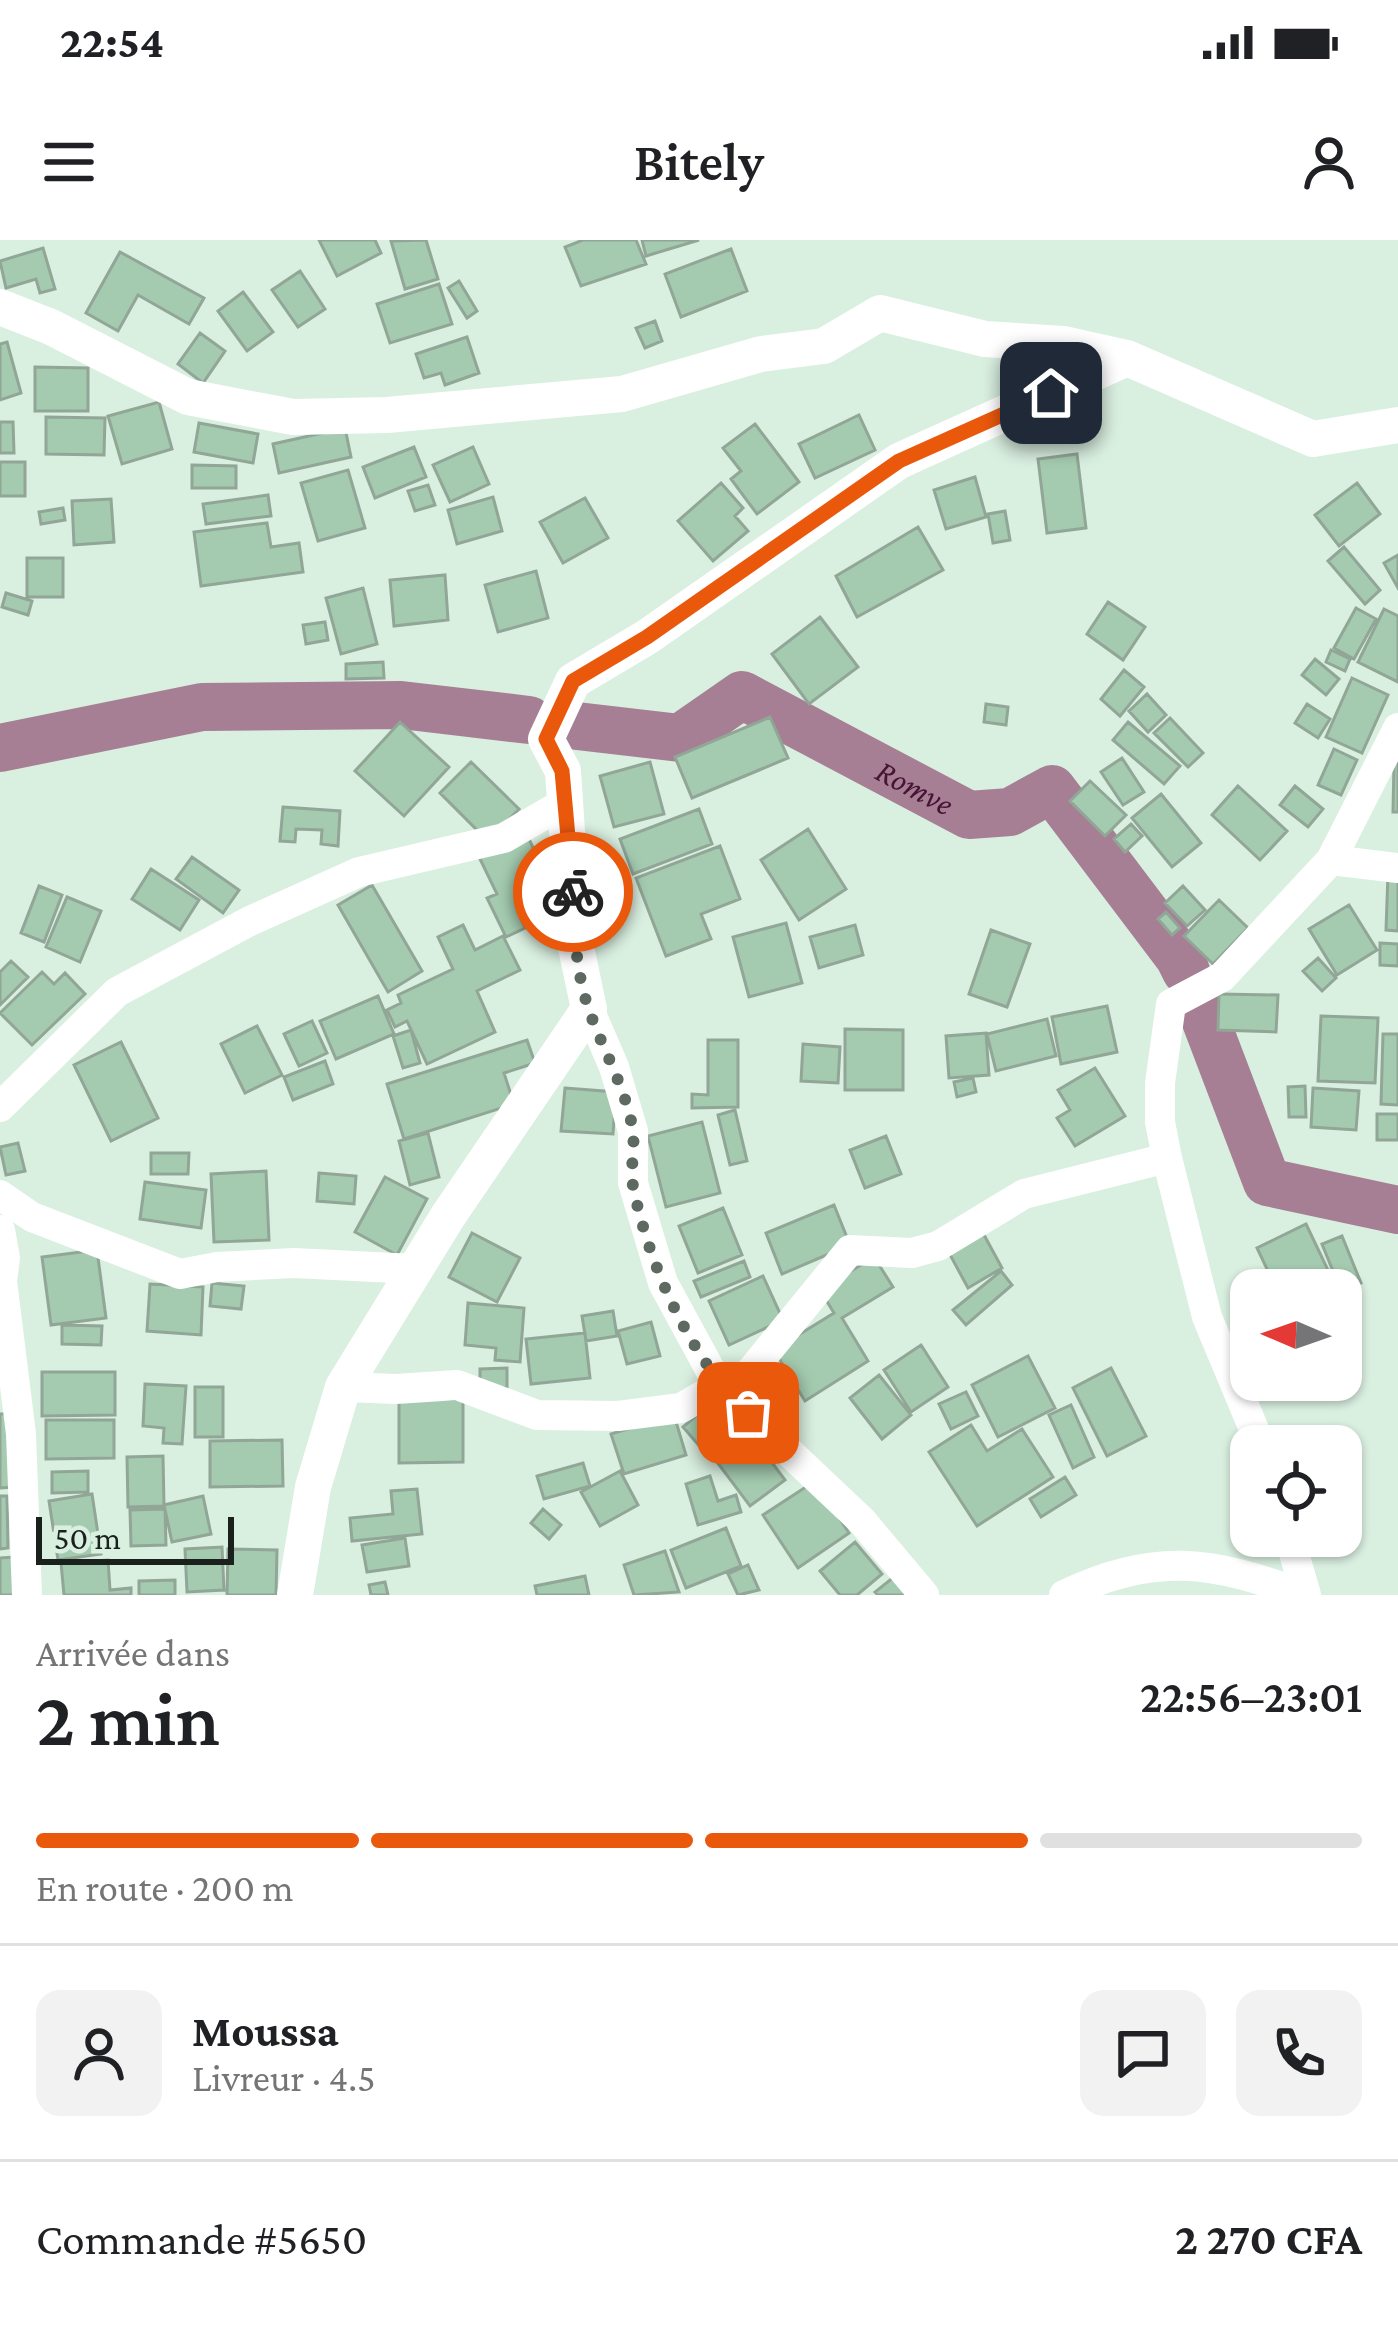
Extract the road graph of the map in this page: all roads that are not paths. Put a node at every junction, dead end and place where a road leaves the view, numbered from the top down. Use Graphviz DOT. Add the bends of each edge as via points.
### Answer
graph roads {
  1 [pos="0,307"];
  2 [pos="1127,358"];
  3 [pos="1398,425"];
  4 [pos="1398,728"];
  5 [pos="564,802"];
  6 [pos="1331,860"];
  7 [pos="1398,868"];
  8 [pos="589,1009"];
  9 [pos="0,1107"];
  10 [pos="1167,1158"];
  11 [pos="0,1195"];
  12 [pos="0,1230"];
  13 [pos="416,1269"];
  14 [pos="719,1386"];
  15 [pos="343,1387"];
  16 [pos="1252,1425"];
  17 [pos="1295,1557"];
  18 [pos="27,1595"];
  19 [pos="295,1595"];
  20 [pos="924,1595"];
  21 [pos="1064,1595"];
  22 [pos="1305,1595"];
  1 -- 2 [label="street" via="188,398 292,417 622,394 761,354 824,346 880,313 985,339"];
  2 -- 3 [label="street" via="1313,439"];
  2 -- 5 [label="street" via="899,461 573,681 546,739 562,771"];
  4 -- 6 [label="street"];
  5 -- 8 [label="street" via="574,938"];
  5 -- 9 [label="street" via="504,838 358,872 117,992"];
  6 -- 7 [label="street"];
  6 -- 10 [label="street" via="1222,976 1171,1004 1160,1084"];
  8 -- 13 [label="street"];
  8 -- 14 [label="street" via="633,1132 633,1184 663,1282"];
  10 -- 14 [label="street" via="1024,1194 938,1246 850,1250 743,1381"];
  10 -- 16 [label="street" via="1207,1317"];
  11 -- 13 [label="street" via="32,1216 180,1274 294,1263"];
  12 -- 18 [label="street" via="22,1434"];
  13 -- 15 [label="street"];
  14 -- 15 [label="street" via="681,1408 618,1416 536,1415 457,1385"];
  14 -- 20 [label="street" via="862,1521"];
  15 -- 19 [label="street" via="313,1487"];
  17 -- 22 [label="street"];
  21 -- 22 [label="street" via="1133,1570 1190,1564"];
}
